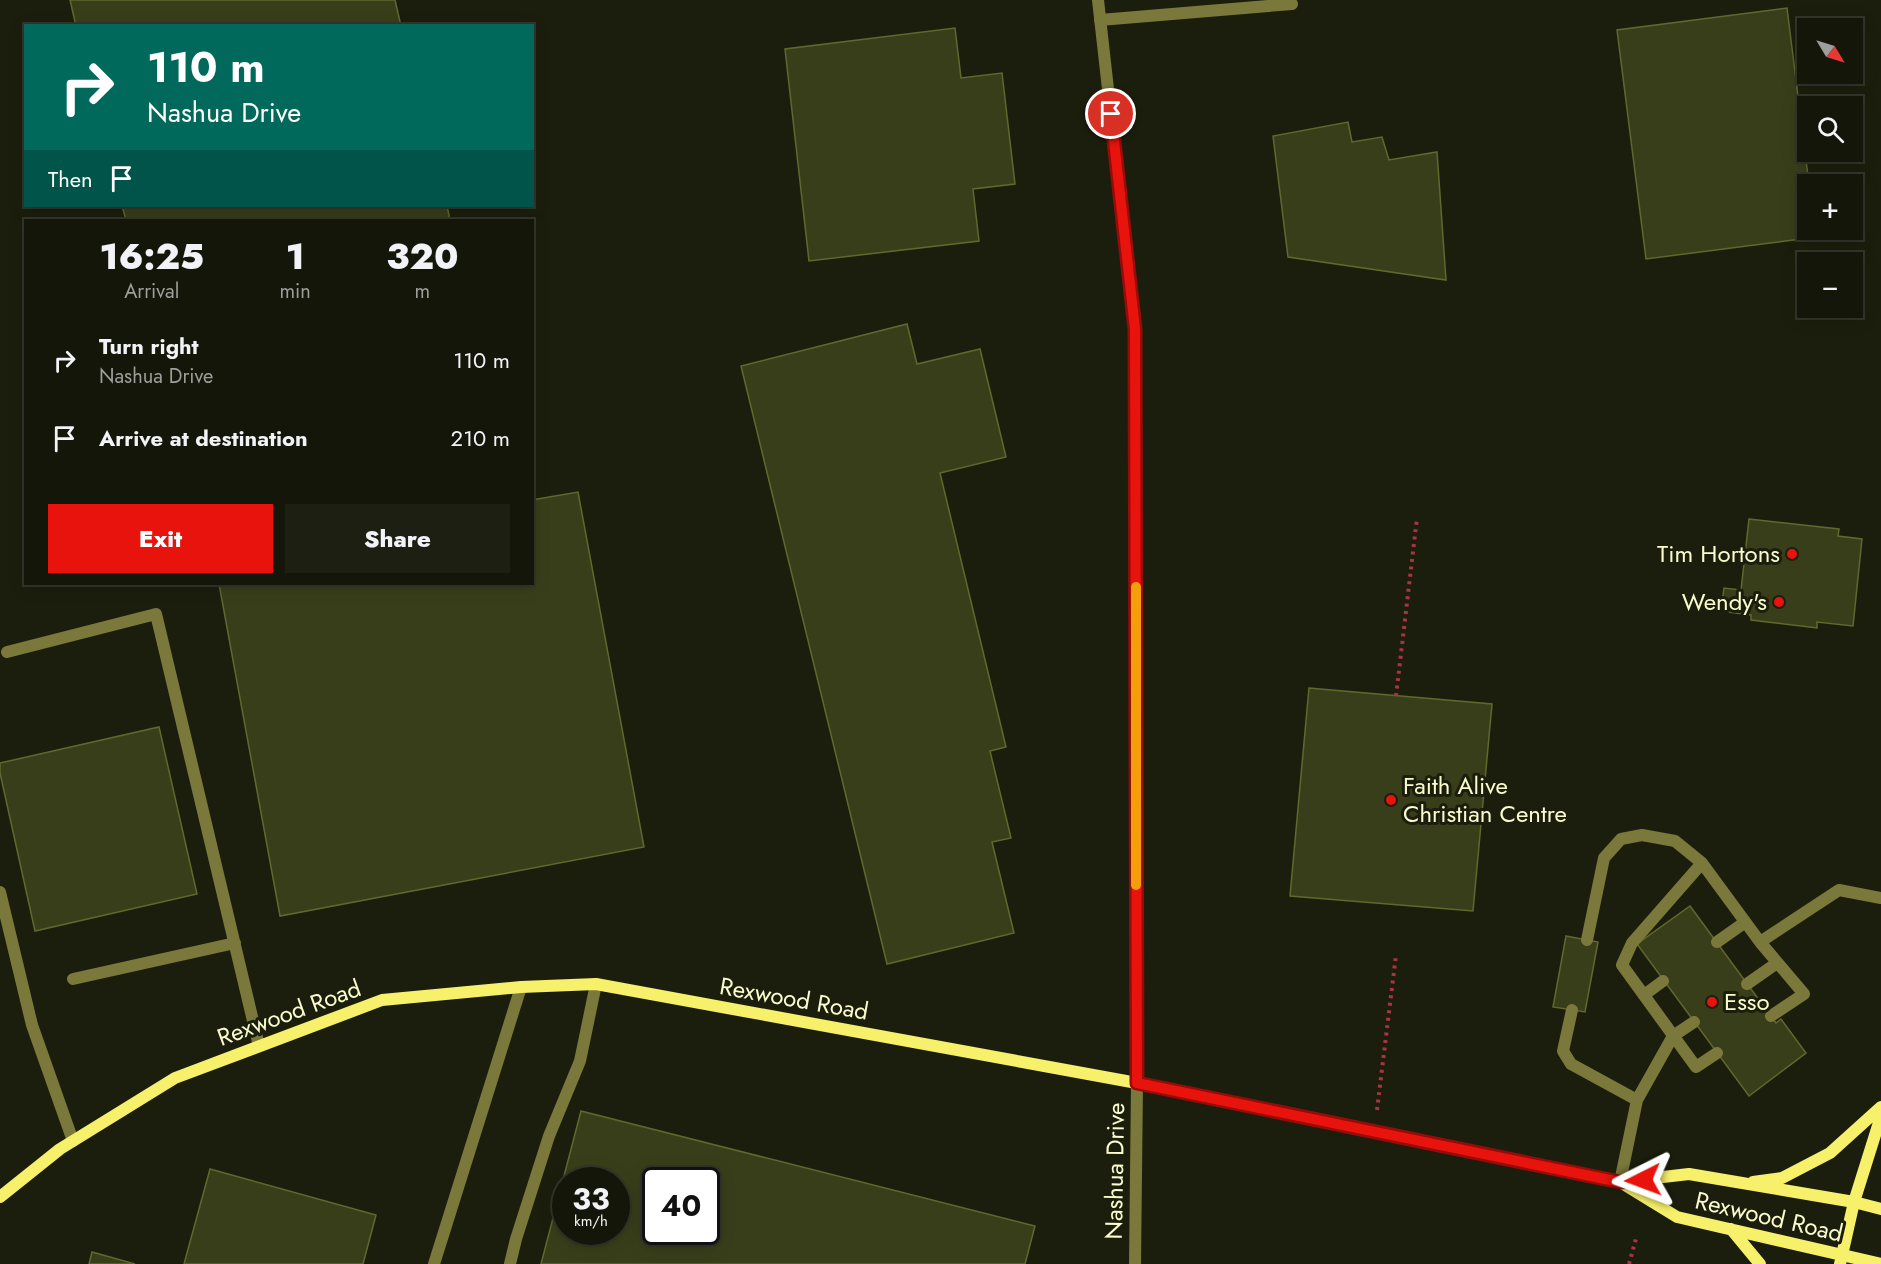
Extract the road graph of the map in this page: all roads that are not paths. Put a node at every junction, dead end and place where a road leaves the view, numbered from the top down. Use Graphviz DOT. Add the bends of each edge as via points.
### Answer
graph roads {
  1 [pos="1098,0"];
  2 [pos="1293,4"];
  3 [pos="1100,20"];
  4 [pos="7,652"];
  5 [pos="1702,862"];
  6 [pos="0,892"];
  7 [pos="1881,898"];
  8 [pos="1744,923"];
  9 [pos="1587,940"];
  10 [pos="1717,942"];
  11 [pos="1760,942"];
  12 [pos="235,943"];
  13 [pos="1777,963"];
  14 [pos="73,980"];
  15 [pos="1664,981"];
  16 [pos="596,984"];
  17 [pos="1747,984"];
  18 [pos="521,987"];
  19 [pos="1644,995"];
  20 [pos="1572,1010"];
  21 [pos="1771,1016"];
  22 [pos="1694,1022"];
  23 [pos="1674,1036"];
  24 [pos="259,1046"];
  25 [pos="1717,1053"];
  26 [pos="1137,1083"];
  27 [pos="1637,1100"];
  28 [pos="1881,1107"];
  29 [pos="1881,1116"];
  30 [pos="73,1141"];
  31 [pos="1620,1182"];
  32 [pos="1742,1183"];
  33 [pos="0,1197"];
  34 [pos="1854,1202"];
  35 [pos="1881,1209"];
  36 [pos="1731,1229"];
  37 [pos="1842,1260"];
  38 [pos="434,1264"];
  39 [pos="510,1264"];
  40 [pos="1135,1264"];
  41 [pos="1760,1264"];
  42 [pos="1881,1264"];
  1 -- 3 [label="street, Nashua Drive"];
  2 -- 3 [label="street"];
  3 -- 26 [label="street, Nashua Drive" via="1135,329"];
  4 -- 12 [label="street" via="156,614"];
  5 -- 8 [label="street"];
  5 -- 9 [label="street" via="1675,841 1642,835 1622,839 1604,858"];
  5 -- 19 [label="street" via="1632,943 1622,965"];
  6 -- 30 [label="street" via="32,1025"];
  7 -- 11 [label="street" via="1839,890"];
  8 -- 10 [label="street"];
  8 -- 11 [label="street"];
  11 -- 13 [label="street"];
  12 -- 14 [label="street"];
  12 -- 24 [label="street"];
  13 -- 17 [label="street"];
  13 -- 21 [label="street" via="1804,994"];
  15 -- 19 [label="street"];
  16 -- 18 [label="street, Rexwood Road"];
  16 -- 26 [label="street, Rexwood Road"];
  16 -- 39 [label="street" via="580,1061 549,1136"];
  18 -- 24 [label="street, Rexwood Road" via="382,1000"];
  18 -- 38 [label="street"];
  19 -- 23 [label="street"];
  20 -- 27 [label="street" via="1563,1051 1571,1064"];
  22 -- 23 [label="street"];
  23 -- 25 [label="street" via="1696,1067"];
  23 -- 27 [label="street"];
  24 -- 30 [label="street, Rexwood Road" via="175,1078"];
  26 -- 31 [label="street, Rexwood Road"];
  26 -- 40 [label="street, Nashua Drive"];
  27 -- 31 [label="street"];
  28 -- 32 [label="street" via="1830,1153 1782,1178"];
  29 -- 34 [label="street"];
  30 -- 33 [label="street, Rexwood Road"];
  31 -- 32 [label="street, Rexwood Road" via="1689,1174"];
  31 -- 36 [label="street, Rexwood Road" via="1677,1217"];
  32 -- 34 [label="street, Rexwood Road"];
  34 -- 35 [label="street, Rexwood Road"];
  34 -- 37 [label="street"];
  36 -- 37 [label="street, Rexwood Road"];
  36 -- 41 [label="street"];
  37 -- 42 [label="street, Rexwood Road"];
}
